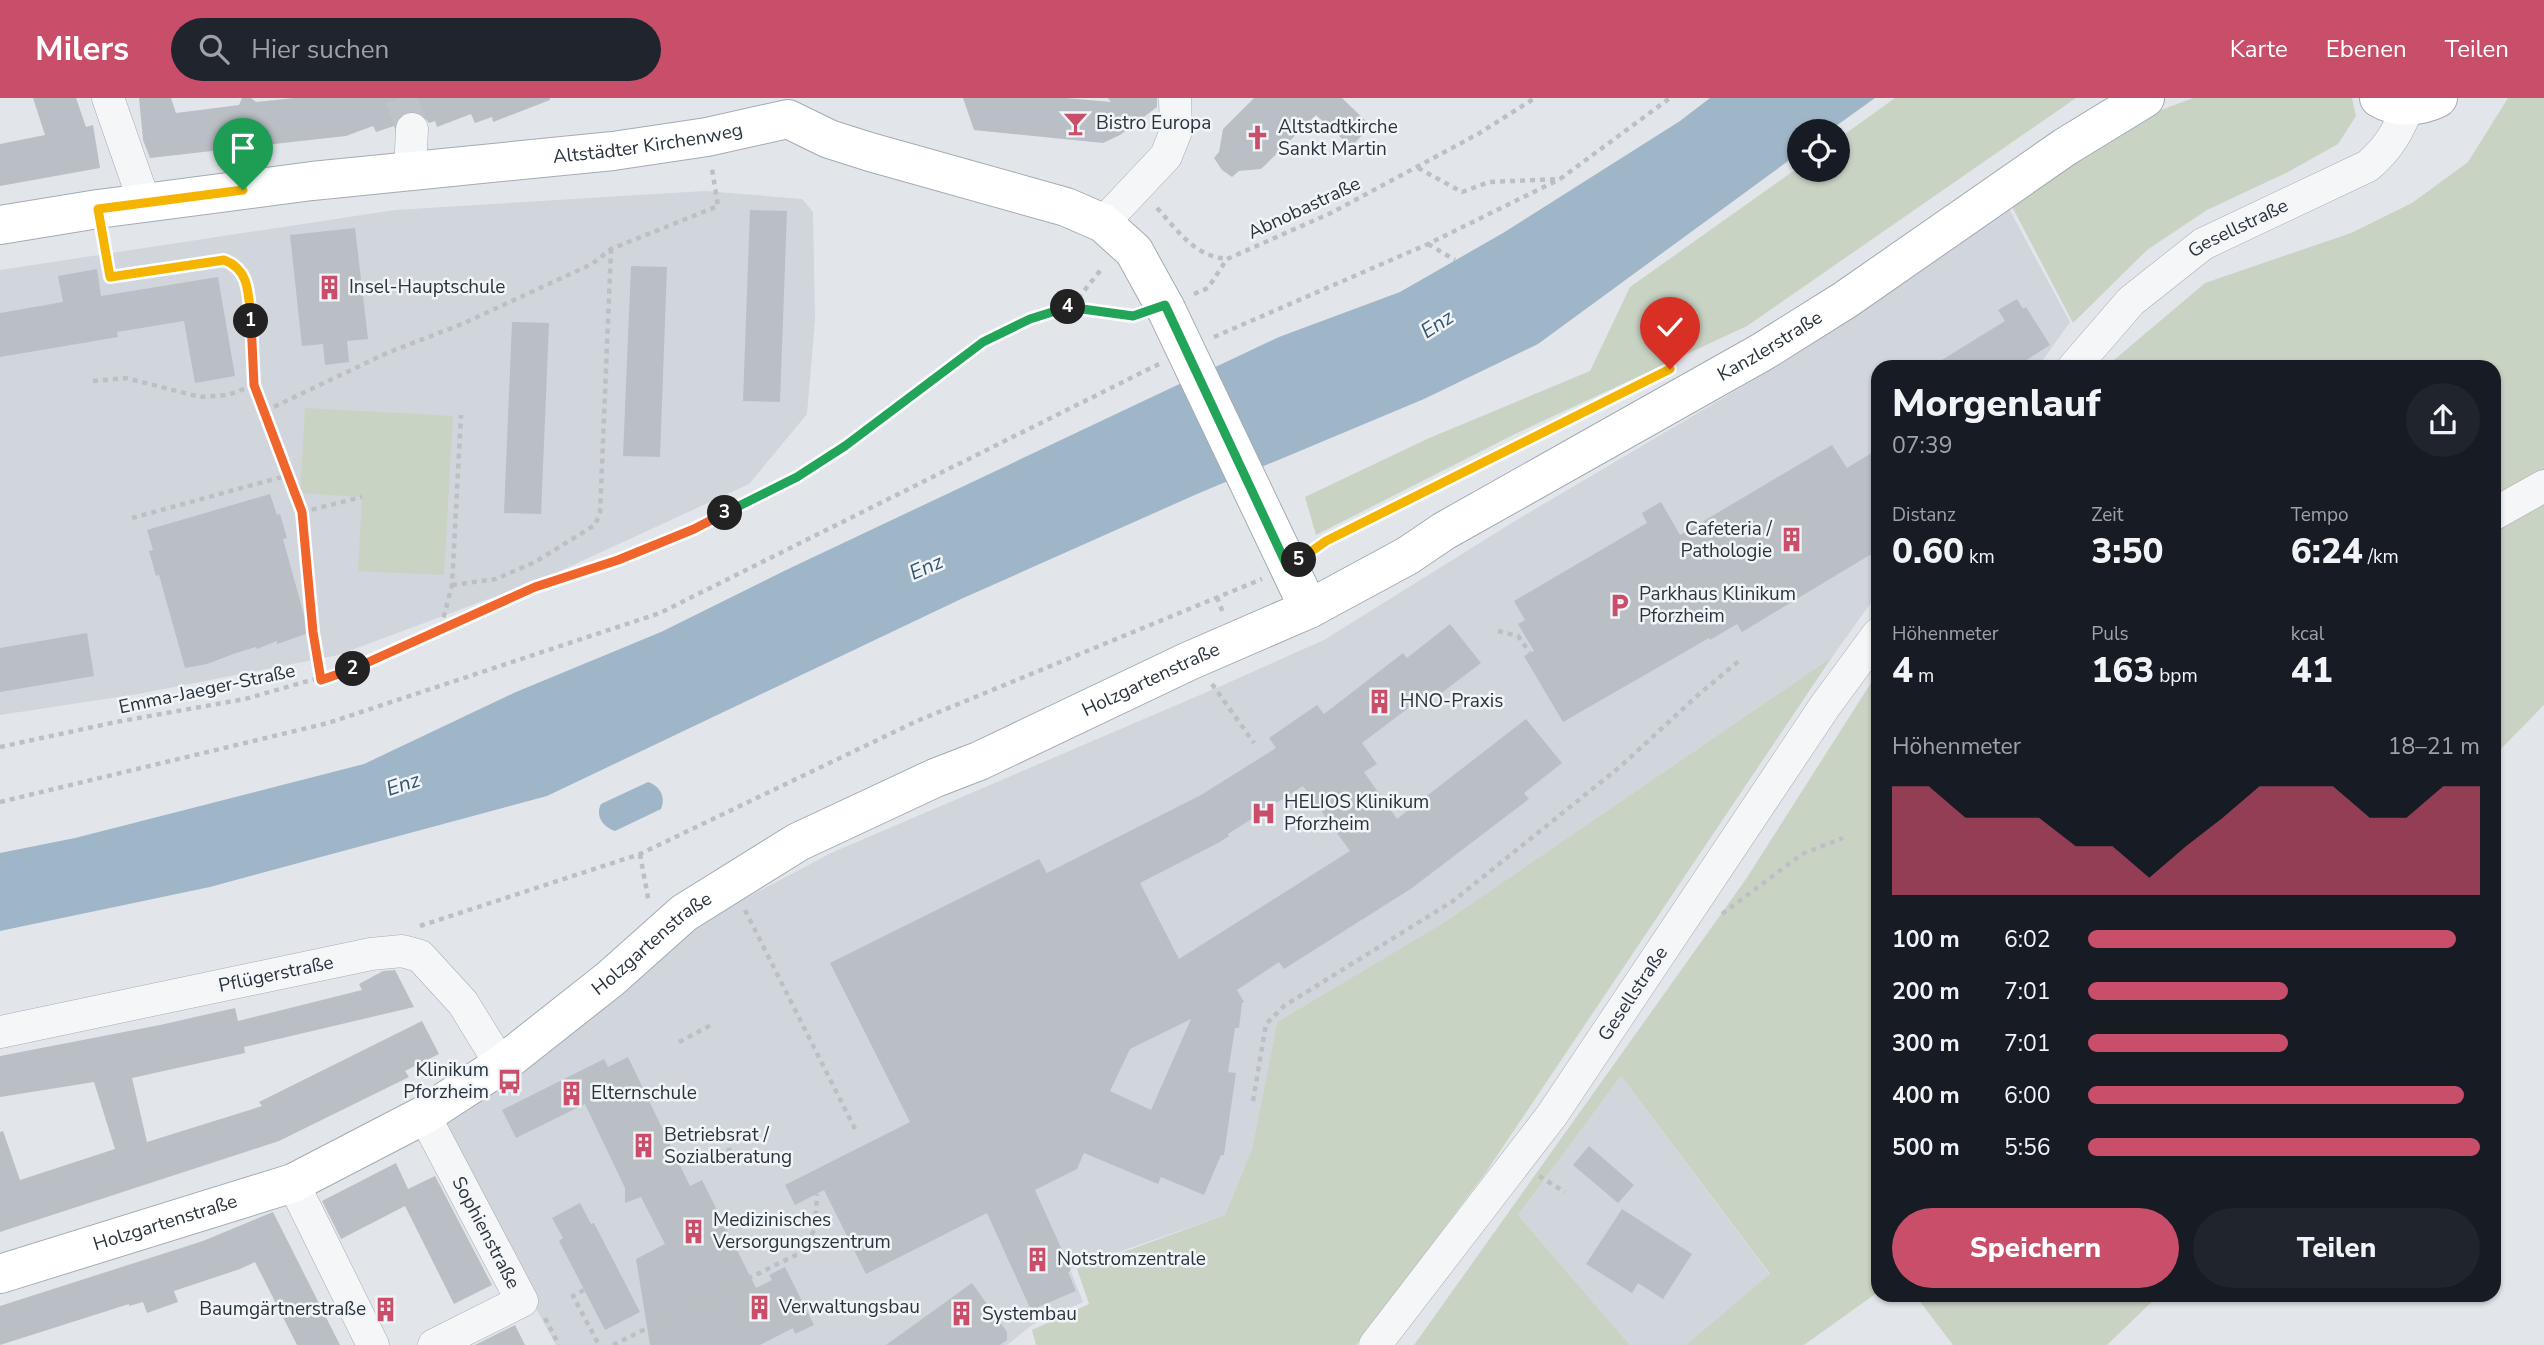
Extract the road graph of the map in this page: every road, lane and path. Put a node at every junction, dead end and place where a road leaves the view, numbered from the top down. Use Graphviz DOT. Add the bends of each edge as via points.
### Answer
graph roads {
  1 [pos="108,98"];
  2 [pos="1175,98"];
  3 [pos="1535,98"];
  4 [pos="1670,98"];
  5 [pos="2145,99"];
  6 [pos="2409,101"];
  7 [pos="777,109"];
  8 [pos="412,129"];
  9 [pos="706,137"];
  10 [pos="1417,168"];
  11 [pos="410,172"];
  12 [pos="1560,179"];
  13 [pos="145,204"];
  14 [pos="98,209"];
  15 [pos="0,225"];
  16 [pos="1113,231"];
  17 [pos="1428,244"];
  18 [pos="611,249"];
  19 [pos="1227,259"];
  20 [pos="1455,260"];
  21 [pos="1072,306"];
  22 [pos="1165,307"];
  23 [pos="1189,358"];
  24 [pos="2080,360"];
  25 [pos="93,381"];
  26 [pos="254,385"];
  27 [pos="1596,406"];
  28 [pos="265,411"];
  29 [pos="461,415"];
  30 [pos="289,475"];
  31 [pos="2544,486"];
  32 [pos="362,497"];
  33 [pos="2501,510"];
  34 [pos="302,512"];
  35 [pos="132,519"];
  36 [pos="1285,562"];
  37 [pos="453,585"];
  38 [pos="1309,609"];
  39 [pos="440,628"];
  40 [pos="1498,632"];
  41 [pos="1871,644"];
  42 [pos="1530,653"];
  43 [pos="1740,660"];
  44 [pos="321,680"];
  45 [pos="1219,696"];
  46 [pos="1254,743"];
  47 [pos="0,747"];
  48 [pos="0,802"];
  49 [pos="1843,838"];
  50 [pos="640,853"];
  51 [pos="649,904"];
  52 [pos="744,909"];
  53 [pos="1720,916"];
  54 [pos="411,929"];
  55 [pos="711,1025"];
  56 [pos="0,1032"];
  57 [pos="679,1042"];
  58 [pos="501,1065"];
  59 [pos="1253,1101"];
  60 [pos="424,1115"];
  61 [pos="855,1129"];
  62 [pos="734,1149"];
  63 [pos="678,1161"];
  64 [pos="293,1183"];
  65 [pos="817,1194"];
  66 [pos="0,1274"];
  67 [pos="584,1290"];
  68 [pos="373,1345"];
  69 [pos="434,1345"];
  70 [pos="599,1345"];
  71 [pos="613,1345"];
  72 [pos="1375,1345"];
  1 -- 13 [label="street"];
  2 -- 16 [label="street" via="1176,131 1166,156"];
  3 -- 10 [label="path, Abnobastraße"];
  4 -- 12 [label="path"];
  5 -- 38 [label="main road, Kanzlerstraße" via="2065,147 1846,300 1762,352"];
  6 -- 24 [label="street, Gesellstraße" via="2386,151 2368,166 2203,244 2131,301"];
  7 -- 9 [label="main road, Altstädter Kirchenweg"];
  7 -- 16 [label="main road, Altstädter Kirchenweg" via="829,139 1066,207"];
  8 -- 11 [label="street"];
  9 -- 11 [label="main road, Altstädter Kirchenweg"];
  9 -- 18 [label="path" via="718,206"];
  10 -- 12 [label="path" via="1462,191 1489,182"];
  10 -- 19 [label="path, Abnobastraße"];
  11 -- 13 [label="main road, Altstädter Kirchenweg"];
  12 -- 17 [label="path"];
  13 -- 14 [label="main road, Altstädter Kirchenweg"];
  14 -- 15 [label="main road, Altstädter Kirchenweg"];
  14 -- 26 [label="path" via="110,277 224,260 242,271 253,336"];
  16 -- 19 [label="path" via="1155,206 1191,245"];
  16 -- 21 [label="path"];
  16 -- 22 [label="main road" via="1143,265"];
  17 -- 20 [label="path"];
  17 -- 23 [label="path"];
  18 -- 28 [label="path" via="592,264"];
  18 -- 37 [label="path" via="600,513 595,525 535,562 496,579"];
  19 -- 22 [label="path" via="1208,288"];
  21 -- 22 [label="path, Emma-Jaeger-Straße" via="1133,316"];
  21 -- 39 [label="path, Emma-Jaeger-Straße" via="983,342 845,446 779,487 662,543 535,587"];
  22 -- 23 [label="main road, bridge"];
  23 -- 36 [label="main road"];
  23 -- 48 [label="path" via="660,613 328,723"];
  25 -- 26 [label="path" via="126,378 200,397 228,395"];
  26 -- 28 [label="path"];
  27 -- 36 [label="path"];
  28 -- 30 [label="path"];
  29 -- 37 [label="path"];
  30 -- 34 [label="path"];
  30 -- 35 [label="path"];
  31 -- 33 [label="street"];
  32 -- 34 [label="path"];
  34 -- 44 [label="path"];
  36 -- 38 [label="main road"];
  36 -- 50 [label="path" via="916,721"];
  37 -- 39 [label="path"];
  38 -- 58 [label="main road, Holzgartenstraße" via="798,842 684,913"];
  39 -- 44 [label="path, Emma-Jaeger-Straße"];
  40 -- 42 [label="path" via="1518,636"];
  41 -- 72 [label="street, Gesellstraße" via="1552,1115"];
  43 -- 59 [label="path" via="1621,766 1453,901 1284,1006 1266,1024"];
  44 -- 47 [label="path, Emma-Jaeger-Straße"];
  45 -- 46 [label="path"];
  49 -- 53 [label="path" via="1802,854"];
  50 -- 51 [label="path"];
  50 -- 54 [label="path"];
  52 -- 61 [label="path"];
  55 -- 57 [label="path"];
  56 -- 58 [label="street, Pflügerstraße" via="402,951 420,956 463,1003"];
  58 -- 60 [label="main road, Holzgartenstraße"];
  60 -- 64 [label="main road, Holzgartenstraße"];
  60 -- 69 [label="street, Sophienstraße" via="522,1301"];
  62 -- 63 [label="path"];
  64 -- 66 [label="main road, Holzgartenstraße"];
  64 -- 68 [label="street"];
  65 -- 71 [label="path" via="815,1229 800,1253"];
  67 -- 70 [label="path" via="573,1296"];
}
